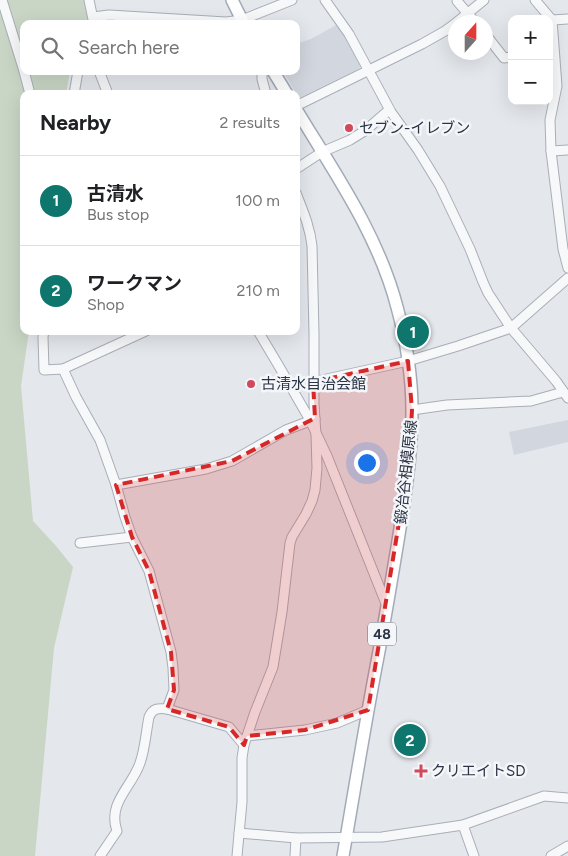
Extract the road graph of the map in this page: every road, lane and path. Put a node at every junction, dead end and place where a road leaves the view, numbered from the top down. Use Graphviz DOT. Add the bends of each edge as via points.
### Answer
graph roads {
  1 [pos="2,0"];
  2 [pos="89,0"];
  3 [pos="232,0"];
  4 [pos="292,0"];
  5 [pos="325,0"];
  6 [pos="484,0"];
  7 [pos="535,0"];
  8 [pos="457,1"];
  9 [pos="468,14"];
  10 [pos="548,15"];
  11 [pos="568,19"];
  12 [pos="92,20"];
  13 [pos="95,20"];
  14 [pos="156,20"];
  15 [pos="242,20"];
  16 [pos="247,20"];
  17 [pos="553,20"];
  18 [pos="448,29"];
  19 [pos="493,44"];
  20 [pos="20,58"];
  21 [pos="508,58"];
  22 [pos="553,60"];
  23 [pos="368,70"];
  24 [pos="25,75"];
  25 [pos="77,75"];
  26 [pos="101,75"];
  27 [pos="262,75"];
  28 [pos="275,75"];
  29 [pos="29,90"];
  30 [pos="75,90"];
  31 [pos="106,90"];
  32 [pos="265,90"];
  33 [pos="285,90"];
  34 [pos="300,105"];
  35 [pos="389,110"];
  36 [pos="300,114"];
  37 [pos="568,150"];
  38 [pos="552,151"];
  39 [pos="322,152"];
  40 [pos="300,166"];
  41 [pos="300,203"];
  42 [pos="568,268"];
  43 [pos="568,278"];
  44 [pos="511,328"];
  45 [pos="43,335"];
  46 [pos="137,335"];
  47 [pos="260,335"];
  48 [pos="408,361"];
  49 [pos="64,369"];
  50 [pos="313,382"];
  51 [pos="566,395"];
  52 [pos="412,410"];
  53 [pos="312,420"];
  54 [pos="316,435"];
  55 [pos="116,485"];
  56 [pos="132,537"];
  57 [pos="80,543"];
  58 [pos="387,606"];
  59 [pos="167,709"];
  60 [pos="368,710"];
  61 [pos="247,736"];
  62 [pos="244,745"];
  63 [pos="568,798"];
  64 [pos="463,824"];
  65 [pos="239,833"];
  66 [pos="347,836"];
  67 [pos="296,838"];
  68 [pos="568,846"];
  69 [pos="100,856"];
  70 [pos="237,856"];
  71 [pos="295,856"];
  72 [pos="343,856"];
  73 [pos="474,856"];
  74 [pos="551,856"];
  1 -- 20 [label="street"];
  2 -- 12 [label="street"];
  3 -- 15 [label="main road"];
  4 -- 16 [label="street"];
  5 -- 23 [label="street" via="350,34"];
  6 -- 9 [label="street"];
  7 -- 10 [label="street"];
  8 -- 9 [label="street"];
  11 -- 17 [label="street"];
  13 -- 14 [label="street" via="109,15"];
  18 -- 23 [label="street"];
  19 -- 21 [label="street" via="504,58"];
  22 -- 38 [label="street" via="557,86 550,120"];
  23 -- 34 [label="street"];
  23 -- 35 [label="street"];
  24 -- 29 [label="street"];
  25 -- 30 [label="street"];
  26 -- 31 [label="street"];
  27 -- 32 [label="street"];
  28 -- 33 [label="main road"];
  35 -- 39 [label="street" via="366,130"];
  35 -- 44 [label="street" via="440,186 483,282"];
  36 -- 39 [label="main road, 鍛冶谷相模原線 / 48"];
  37 -- 38 [label="street"];
  38 -- 42 [label="street"];
  39 -- 40 [label="street"];
  39 -- 48 [label="main road, 鍛冶谷相模原線 / 48" via="354,204 383,265 397,307"];
  41 -- 50 [label="street" via="311,233 312,246"];
  43 -- 44 [label="street"];
  44 -- 48 [label="street"];
  44 -- 51 [label="street"];
  45 -- 49 [label="street" via="44,370"];
  46 -- 49 [label="street"];
  47 -- 53 [label="street"];
  48 -- 50 [label="street"];
  48 -- 52 [label="main road, 鍛冶谷相模原線 / 48"];
  49 -- 55 [label="street" via="100,440"];
  50 -- 53 [label="street"];
  51 -- 52 [label="street" via="531,402 447,405"];
  52 -- 58 [label="main road, 鍛冶谷相模原線 / 48" via="410,462"];
  53 -- 54 [label="street"];
  53 -- 55 [label="street" via="286,430 232,461 206,469"];
  54 -- 58 [label="street"];
  54 -- 61 [label="street" via="315,490 292,537 273,667"];
  55 -- 56 [label="street"];
  56 -- 57 [label="street"];
  56 -- 59 [label="street" via="150,571 171,652 175,682"];
  58 -- 60 [label="main road, 鍛冶谷相模原線 / 48"];
  59 -- 62 [label="street" via="229,727"];
  59 -- 69 [label="street" via="157,708 148,717 141,761 117,804 114,823 117,831"];
  60 -- 61 [label="street" via="337,723 305,730"];
  60 -- 66 [label="main road, 鍛冶谷相模原線 / 48"];
  61 -- 62 [label="street"];
  62 -- 65 [label="street"];
  63 -- 64 [label="street" via="544,796"];
  64 -- 66 [label="street" via="382,836"];
  64 -- 73 [label="street"];
  65 -- 67 [label="street"];
  65 -- 70 [label="street"];
  66 -- 67 [label="street"];
  66 -- 72 [label="main road, 鍛冶谷相模原線 / 48"];
  67 -- 71 [label="street"];
  68 -- 74 [label="street"];
}
